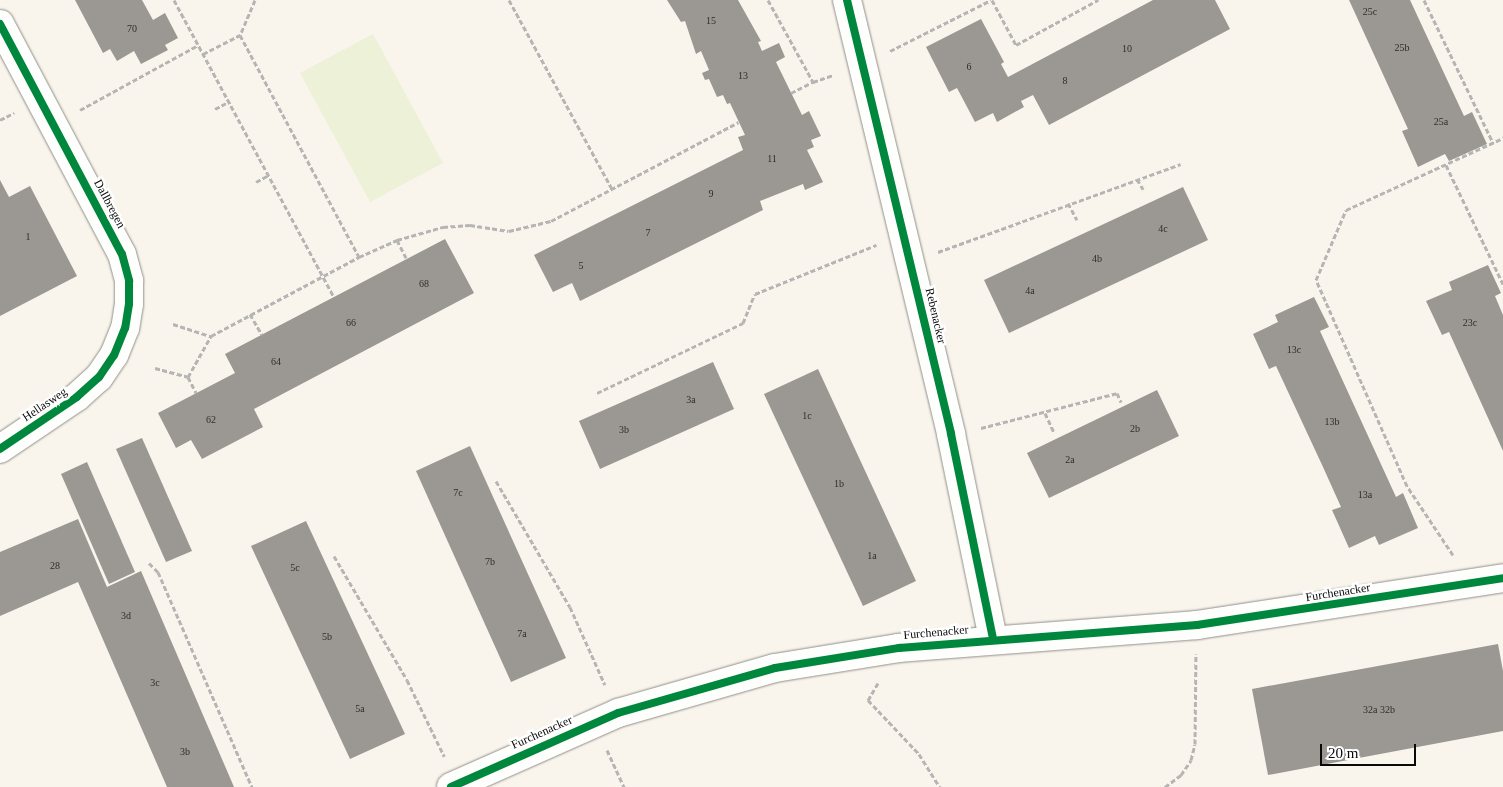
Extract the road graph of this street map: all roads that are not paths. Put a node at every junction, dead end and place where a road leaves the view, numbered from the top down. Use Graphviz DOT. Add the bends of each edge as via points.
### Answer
graph roads {
  1 [pos="847,0"];
  2 [pos="0,24"];
  3 [pos="77,397"];
  4 [pos="0,449"];
  5 [pos="1503,578"];
  6 [pos="993,639"];
  7 [pos="454,785"];
  1 -- 6 [label="street, Rebenacker" via="951,434"];
  2 -- 3 [label="street, Dallbregen" via="122,254 128,281 125,328 114,355 99,377"];
  3 -- 4 [label="street, Hellasweg"];
  5 -- 6 [label="street, Furchenacker" via="1197,625 1076,637"];
  6 -- 7 [label="street, Furchenacker" via="899,648 774,668 607,717"];
}
